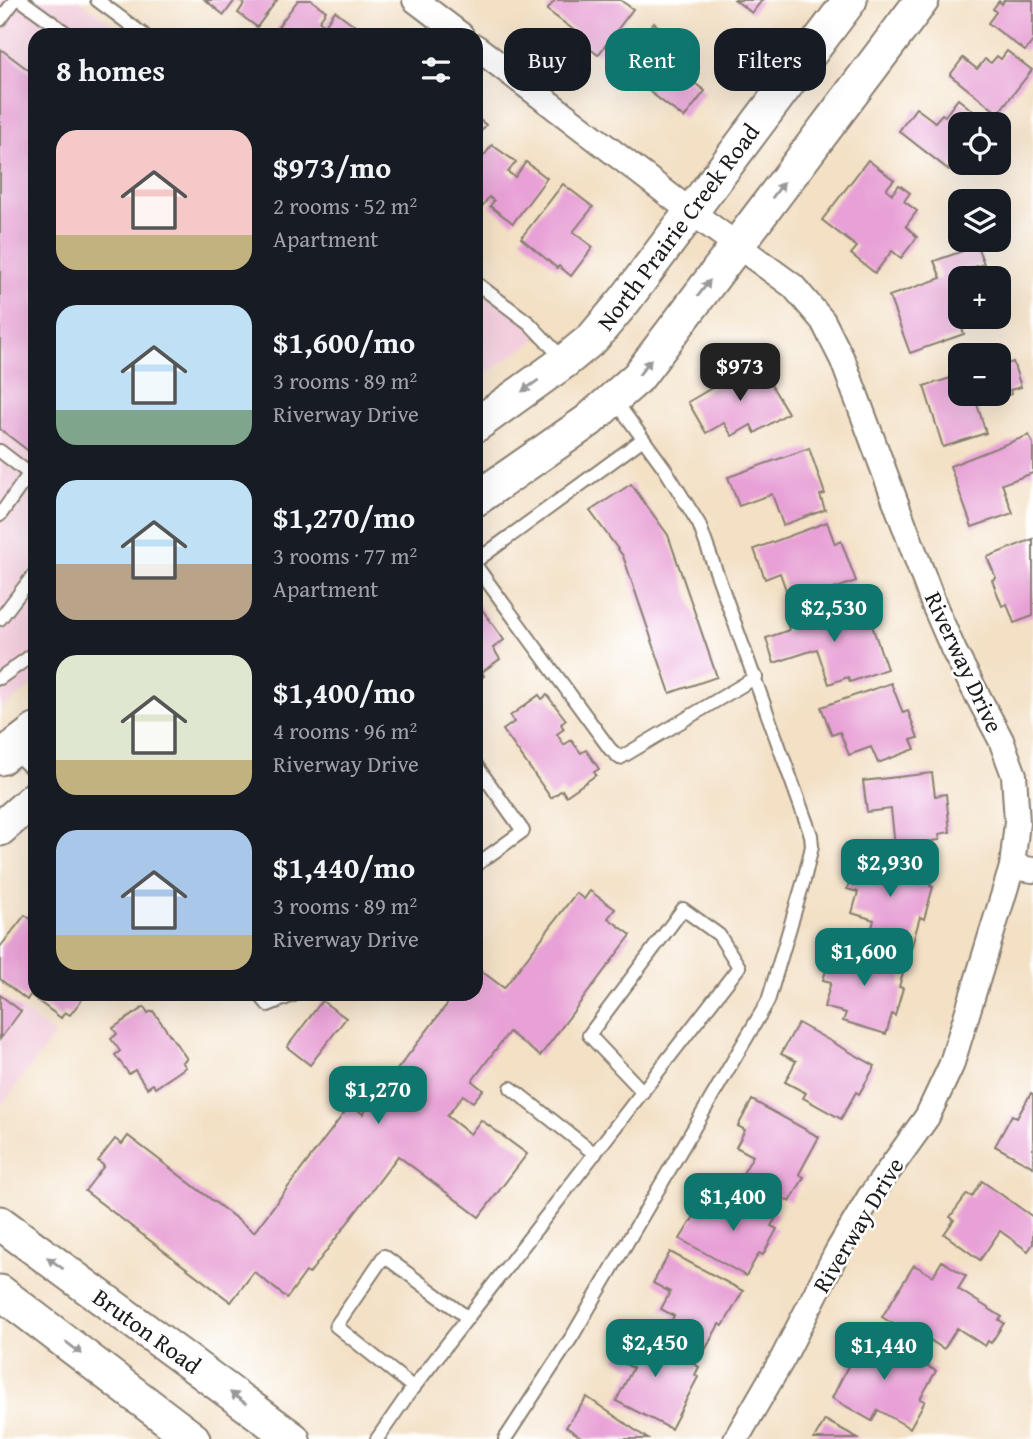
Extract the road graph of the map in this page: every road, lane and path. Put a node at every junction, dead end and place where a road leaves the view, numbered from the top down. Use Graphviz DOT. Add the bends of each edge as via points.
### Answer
graph roads {
  1 [pos="15,0"];
  2 [pos="21,0"];
  3 [pos="97,0"];
  4 [pos="415,0"];
  5 [pos="850,0"];
  6 [pos="922,0"];
  7 [pos="0,20"];
  8 [pos="59,28"];
  9 [pos="135,28"];
  10 [pos="452,28"];
  11 [pos="483,52"];
  12 [pos="690,211"];
  13 [pos="736,244"];
  14 [pos="483,289"];
  15 [pos="565,361"];
  16 [pos="613,398"];
  17 [pos="483,420"];
  18 [pos="643,439"];
  19 [pos="0,451"];
  20 [pos="28,473"];
  21 [pos="28,481"];
  22 [pos="483,494"];
  23 [pos="0,515"];
  24 [pos="483,558"];
  25 [pos="483,573"];
  26 [pos="28,582"];
  27 [pos="0,620"];
  28 [pos="28,658"];
  29 [pos="756,677"];
  30 [pos="0,678"];
  31 [pos="11,745"];
  32 [pos="28,764"];
  33 [pos="483,775"];
  34 [pos="28,804"];
  35 [pos="0,828"];
  36 [pos="483,860"];
  37 [pos="1023,869"];
  38 [pos="264,1001"];
  39 [pos="280,1001"];
  40 [pos="511,1088"];
  41 [pos="643,1092"];
  42 [pos="595,1154"];
  43 [pos="0,1223"];
  44 [pos="0,1292"];
  45 [pos="468,1318"];
  46 [pos="414,1388"];
  47 [pos="193,1439"];
  48 [pos="293,1439"];
  49 [pos="377,1439"];
  50 [pos="505,1439"];
  51 [pos="736,1439"];
  1 -- 7 [label="lane"];
  2 -- 8 [label="lane"];
  3 -- 9 [label="lane"];
  4 -- 10 [label="street"];
  5 -- 12 [label="main road, North Prairie Creek Road"];
  13 -- 6 [label="main road, one-way"];
  11 -- 12 [label="street, Riverway Drive"];
  12 -- 13 [label="street, Riverway Drive"];
  12 -- 15 [label="main road, North Prairie Creek Road" via="625,300 593,338"];
  16 -- 13 [label="main road, one-way" via="638,377"];
  13 -- 37 [label="street, Riverway Drive" via="793,286 823,321 843,361 934,605 1014,775"];
  14 -- 15 [label="lane" via="529,323"];
  15 -- 17 [label="main road, North Prairie Creek Road, one-way"];
  16 -- 18 [label="lane"];
  16 -- 22 [label="main road" via="588,421"];
  18 -- 24 [label="lane"];
  18 -- 29 [label="lane" via="699,524"];
  19 -- 20 [label="lane"];
  21 -- 23 [label="lane"];
  25 -- 29 [label="lane" via="620,758"];
  26 -- 27 [label="lane"];
  28 -- 30 [label="lane"];
  29 -- 50 [label="lane" via="812,846 768,1002 573,1335"];
  31 -- 32 [label="lane"];
  33 -- 36 [label="lane" via="523,831"];
  34 -- 35 [label="main road"];
  37 -- 51 [label="street, Riverway Drive" via="951,1066 927,1117 836,1252"];
  38 -- 39 [label="lane" via="268,1006"];
  40 -- 42 [label="lane"];
  41 -- 41 [label="lane" via="739,967 719,934 683,909 589,1035"];
  41 -- 42 [label="lane"];
  42 -- 45 [label="lane"];
  48 -- 43 [label="main road, Bruton Road, one-way"];
  44 -- 47 [label="main road, one-way"];
  45 -- 46 [label="lane"];
  45 -- 46 [label="lane" via="384,1256 335,1326"];
  46 -- 49 [label="lane"];
}
